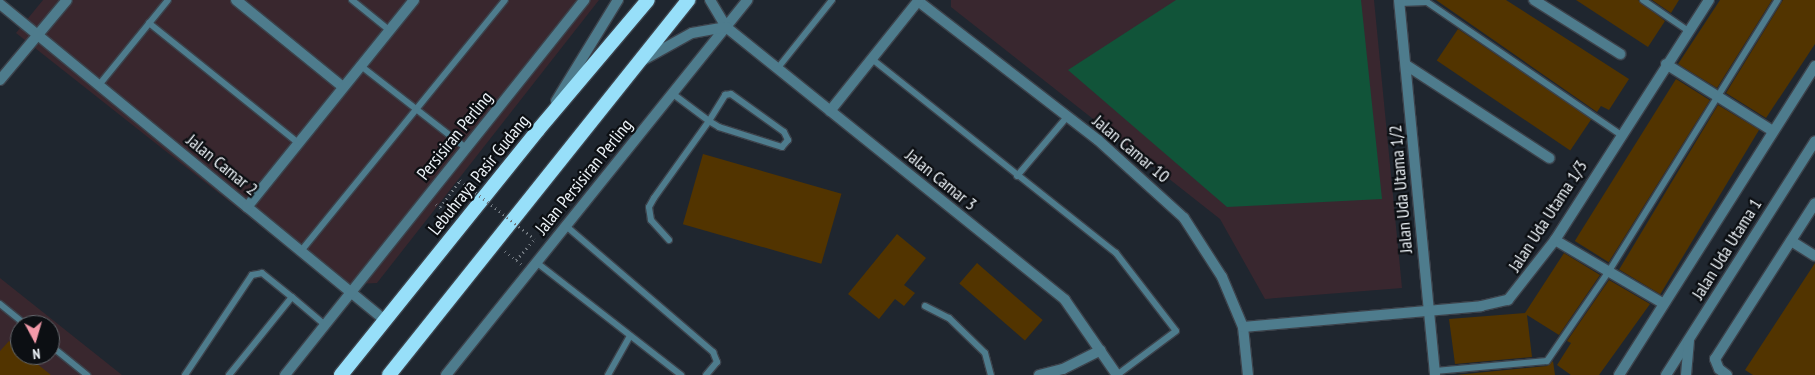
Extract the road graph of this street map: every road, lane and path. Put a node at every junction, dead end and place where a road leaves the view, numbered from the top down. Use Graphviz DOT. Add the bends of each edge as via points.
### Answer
graph roads {
  1 [pos="67,0"];
  2 [pos="168,0"];
  3 [pos="236,0"];
  4 [pos="352,0"];
  5 [pos="414,0"];
  6 [pos="505,0"];
  7 [pos="584,0"];
  8 [pos="618,0"];
  9 [pos="648,0"];
  10 [pos="688,0"];
  11 [pos="710,0"];
  12 [pos="748,0"];
  13 [pos="832,0"];
  14 [pos="1534,0"];
  15 [pos="1643,0"];
  16 [pos="1709,0"];
  17 [pos="1778,0"];
  18 [pos="918,1"];
  19 [pos="1400,1"];
  20 [pos="0,4"];
  21 [pos="149,23"];
  22 [pos="726,27"];
  23 [pos="389,30"];
  24 [pos="1687,30"];
  25 [pos="38,36"];
  26 [pos="1620,54"];
  27 [pos="872,59"];
  28 [pos="642,60"];
  29 [pos="1666,64"];
  30 [pos="1406,65"];
  31 [pos="361,66"];
  32 [pos="1815,66"];
  33 [pos="777,69"];
  34 [pos="0,80"];
  35 [pos="99,85"];
  36 [pos="343,87"];
  37 [pos="672,94"];
  38 [pos="1718,97"];
  39 [pos="416,109"];
  40 [pos="830,111"];
  41 [pos="1066,118"];
  42 [pos="708,121"];
  43 [pos="538,130"];
  44 [pos="1773,131"];
  45 [pos="1620,134"];
  46 [pos="1815,141"];
  47 [pos="298,143"];
  48 [pos="466,148"];
  49 [pos="1549,158"];
  50 [pos="1017,176"];
  51 [pos="1815,203"];
  52 [pos="246,207"];
  53 [pos="440,207"];
  54 [pos="566,226"];
  55 [pos="669,240"];
  56 [pos="1555,240"];
  57 [pos="1791,241"];
  58 [pos="300,251"];
  59 [pos="1815,256"];
  60 [pos="516,260"];
  61 [pos="536,262"];
  62 [pos="1609,271"];
  63 [pos="351,292"];
  64 [pos="292,297"];
  65 [pos="0,304"];
  66 [pos="1664,304"];
  67 [pos="925,306"];
  68 [pos="1429,310"];
  69 [pos="14,315"];
  70 [pos="385,320"];
  71 [pos="325,324"];
  72 [pos="1244,327"];
  73 [pos="630,336"];
  74 [pos="1690,337"];
  75 [pos="1102,350"];
  76 [pos="60,353"];
  77 [pos="1057,373"];
  78 [pos="1435,373"];
  79 [pos="87,375"];
  80 [pos="185,375"];
  81 [pos="229,375"];
  82 [pos="285,375"];
  83 [pos="342,375"];
  84 [pos="389,375"];
  85 [pos="446,375"];
  86 [pos="608,375"];
  87 [pos="681,375"];
  88 [pos="706,375"];
  89 [pos="990,375"];
  90 [pos="1040,375"];
  91 [pos="1117,375"];
  92 [pos="1248,375"];
  93 [pos="1619,375"];
  94 [pos="1666,375"];
  95 [pos="1686,375"];
  96 [pos="1728,375"];
  1 -- 25 [label="street"];
  2 -- 21 [label="lane"];
  3 -- 36 [label="street"];
  4 -- 23 [label="lane"];
  5 -- 23 [label="street"];
  6 -- 39 [label="lane"];
  7 -- 48 [label="street, Persisiran Perling"];
  8 -- 43 [label="street"];
  9 -- 43 [label="highway, Lebuhraya Pasir Gudang"];
  10 -- 28 [label="highway"];
  11 -- 22 [label="street, Jalan Camar 3"];
  12 -- 22 [label="street, Jalan Persisiran Perling"];
  13 -- 33 [label="lane"];
  14 -- 26 [label="street"];
  15 -- 24 [label="lane"];
  16 -- 24 [label="street, Jalan Uda Utama 1/3"];
  17 -- 38 [label="lane"];
  18 -- 27 [label="street"];
  18 -- 41 [label="street, Jalan Camar 10"];
  19 -- 30 [label="street, Jalan Uda Utama 1/2"];
  19 -- 45 [label="lane" via="1427,2"];
  20 -- 25 [label="street, Jalan Camar 2"];
  21 -- 35 [label="lane"];
  21 -- 47 [label="lane"];
  22 -- 28 [label="street" via="692,33"];
  22 -- 33 [label="street, Jalan Camar 3"];
  22 -- 37 [label="street, Jalan Persisiran Perling"];
  23 -- 31 [label="street"];
  24 -- 29 [label="street, Jalan Uda Utama 1/3"];
  25 -- 34 [label="street"];
  25 -- 35 [label="street, Jalan Camar 2"];
  27 -- 40 [label="street"];
  27 -- 50 [label="lane"];
  28 -- 84 [label="highway"];
  29 -- 38 [label="street"];
  29 -- 45 [label="street, Jalan Uda Utama 1/3"];
  30 -- 49 [label="street"];
  30 -- 68 [label="street, Jalan Uda Utama 1/2"];
  31 -- 36 [label="street"];
  31 -- 39 [label="lane"];
  32 -- 44 [label="street"];
  33 -- 40 [label="street, Jalan Camar 3"];
  35 -- 52 [label="street, Jalan Camar 2"];
  36 -- 47 [label="street"];
  37 -- 42 [label="lane"];
  37 -- 54 [label="street, Jalan Persisiran Perling"];
  38 -- 44 [label="street"];
  38 -- 62 [label="lane"];
  39 -- 48 [label="lane"];
  39 -- 58 [label="lane"];
  40 -- 75 [label="street, Jalan Camar 3" via="1065,300"];
  41 -- 50 [label="lane"];
  41 -- 72 [label="street, Jalan Camar 10" via="1106,147 1184,218 1222,278"];
  42 -- 42 [label="lane" via="726,95 731,94 784,132 787,144 782,147"];
  42 -- 55 [label="lane" via="649,207 650,220"];
  43 -- 70 [label="highway, Lebuhraya Pasir Gudang"];
  44 -- 66 [label="street"];
  45 -- 56 [label="street, Jalan Uda Utama 1/3"];
  46 -- 74 [label="street, Jalan Uda Utama 1"];
  47 -- 52 [label="street"];
  48 -- 63 [label="street, Persisiran Perling"];
  50 -- 91 [label="lane" via="1116,252 1176,330"];
  51 -- 57 [label="street"];
  52 -- 58 [label="street, Jalan Camar 2"];
  53 -- 60 [label="path, bridge" via="460,180 535,239"];
  54 -- 61 [label="street, Jalan Persisiran Perling"];
  54 -- 88 [label="lane" via="713,352 717,362"];
  56 -- 62 [label="street"];
  56 -- 68 [label="street, Jalan Uda Utama 1/3" via="1508,300 1481,306"];
  57 -- 59 [label="street"];
  57 -- 96 [label="street" via="1716,358 1719,370"];
  58 -- 63 [label="street, Jalan Camar 2"];
  61 -- 73 [label="lane"];
  61 -- 85 [label="street, Jalan Persisiran Perling"];
  62 -- 66 [label="street"];
  62 -- 78 [label="lane" via="1547,361"];
  63 -- 70 [label="street, Jalan Camar 2"];
  63 -- 71 [label="street, Persisiran Perling"];
  64 -- 71 [label="lane"];
  64 -- 80 [label="lane" via="262,273 252,275"];
  64 -- 81 [label="lane"];
  65 -- 69 [label="lane"];
  66 -- 93 [label="street"];
  67 -- 89 [label="lane" via="949,318 985,353"];
  68 -- 72 [label="street, Jalan Uda Utama 1/3"];
  68 -- 78 [label="street, Jalan Uda Utama 1/2"];
  70 -- 83 [label="highway, Lebuhraya Pasir Gudang"];
  71 -- 82 [label="street, Persisiran Perling"];
  72 -- 92 [label="street, Jalan Camar 10"];
  73 -- 86 [label="lane"];
  73 -- 87 [label="lane"];
  74 -- 94 [label="street, Jalan Uda Utama 1"];
  74 -- 95 [label="street"];
  75 -- 77 [label="street"];
  75 -- 91 [label="street, Jalan Camar 3"];
  76 -- 79 [label="lane"];
  77 -- 90 [label="street"];
}
